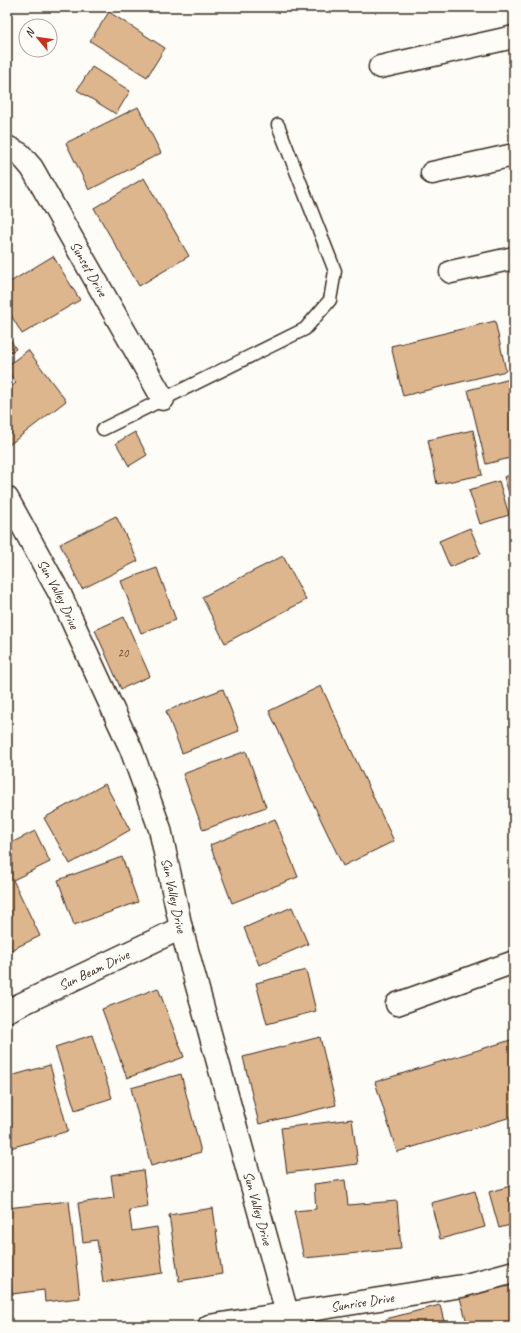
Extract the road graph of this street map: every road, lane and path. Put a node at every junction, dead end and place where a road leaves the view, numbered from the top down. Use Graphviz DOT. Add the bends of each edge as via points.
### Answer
graph roads {
  1 [pos="514,36"];
  2 [pos="380,66"];
  3 [pos="278,125"];
  4 [pos="7,146"];
  5 [pos="514,154"];
  6 [pos="432,173"];
  7 [pos="514,258"];
  8 [pos="451,272"];
  9 [pos="163,399"];
  10 [pos="103,429"];
  11 [pos="7,498"];
  12 [pos="181,928"];
  13 [pos="514,962"];
  14 [pos="396,1004"];
  15 [pos="7,1011"];
  16 [pos="514,1272"];
  17 [pos="287,1313"];
  18 [pos="209,1326"];
  1 -- 2 [label="street"];
  3 -- 9 [label="lane" via="335,271 330,300 305,329"];
  4 -- 9 [label="street, Sunset Drive" via="20,154 32,168"];
  5 -- 6 [label="street"];
  7 -- 8 [label="street"];
  9 -- 10 [label="lane"];
  11 -- 12 [label="street, Sun Valley Drive" via="60,594 130,749 160,829"];
  12 -- 15 [label="street, Sun Beam Drive"];
  12 -- 17 [label="street, Sun Valley Drive"];
  13 -- 14 [label="street"];
  16 -- 17 [label="street, Sunrise Drive" via="462,1286"];
  17 -- 18 [label="street, Sunrise Drive"];
}
